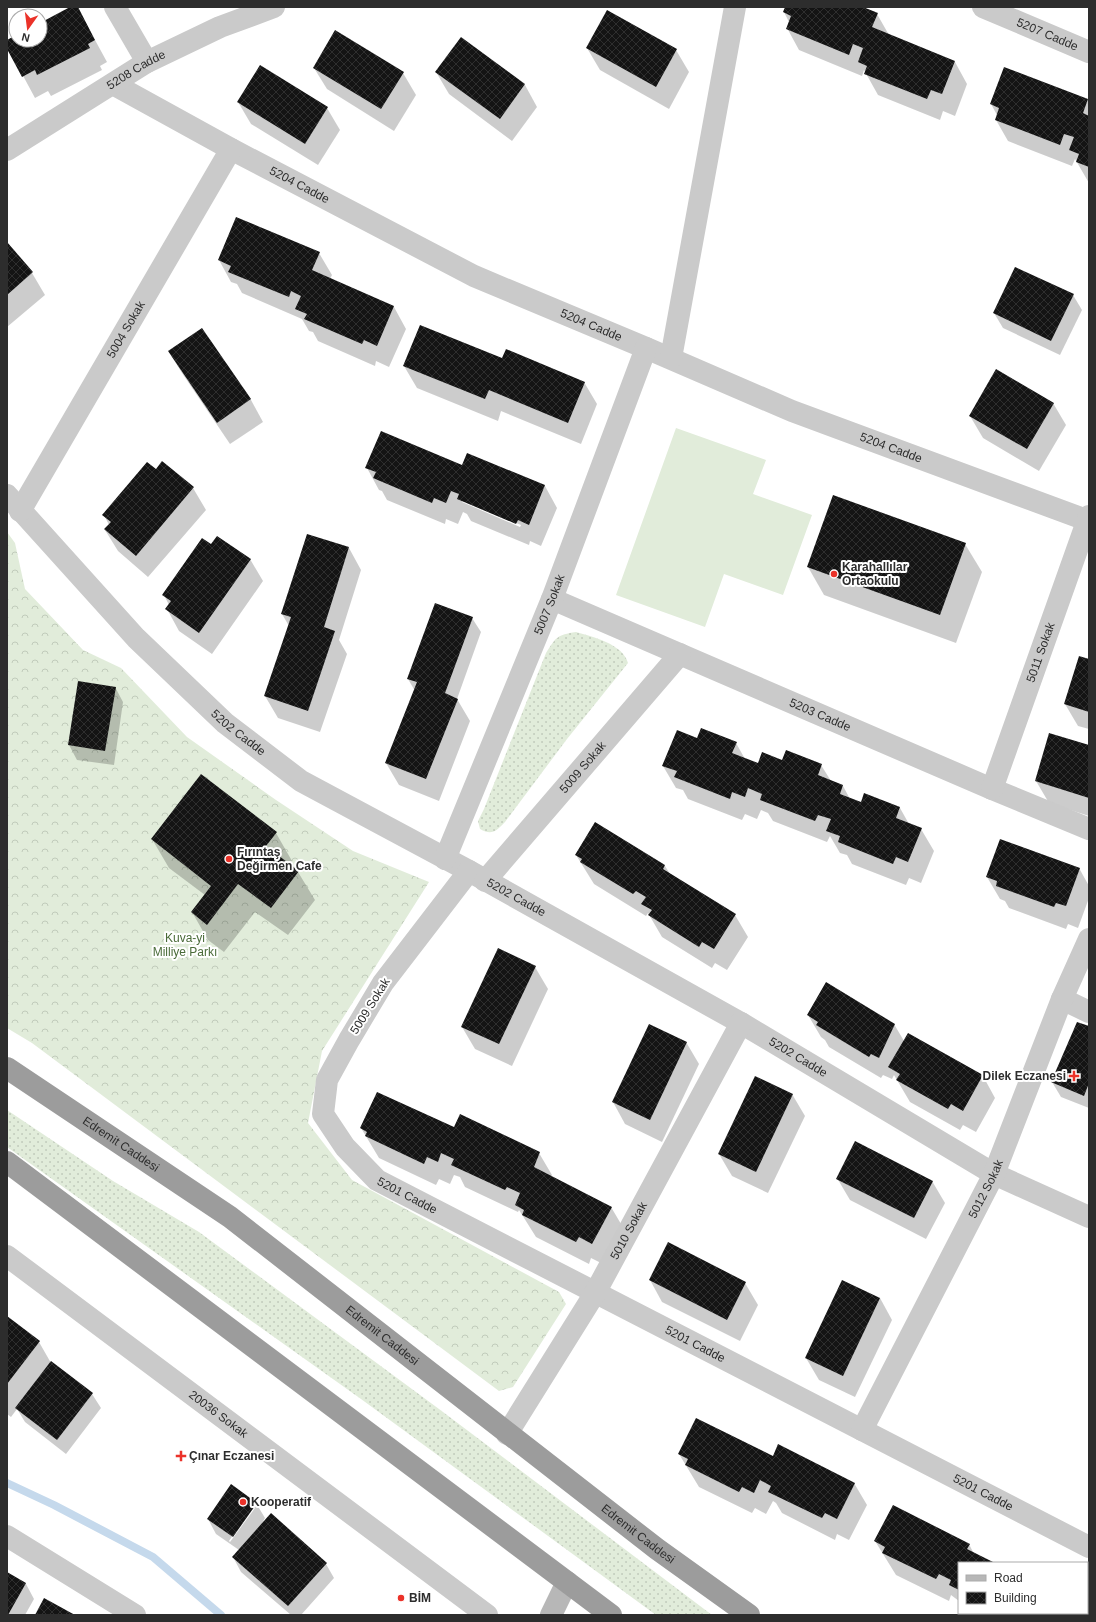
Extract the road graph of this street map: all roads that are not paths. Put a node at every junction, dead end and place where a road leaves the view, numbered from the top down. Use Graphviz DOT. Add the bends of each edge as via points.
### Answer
graph roads {
  1 [pos="116,7"];
  2 [pos="274,7"];
  3 [pos="735,7"];
  4 [pos="983,7"];
  5 [pos="1089,52"];
  6 [pos="147,62"];
  7 [pos="113,84"];
  8 [pos="231,149"];
  9 [pos="7,150"];
  10 [pos="646,348"];
  11 [pos="671,358"];
  12 [pos="14,503"];
  13 [pos="1088,520"];
  14 [pos="552,599"];
  15 [pos="680,654"];
  16 [pos="992,790"];
  17 [pos="1089,829"];
  18 [pos="445,859"];
  19 [pos="477,876"];
  20 [pos="1089,939"];
  21 [pos="1062,999"];
  22 [pos="1089,1012"];
  23 [pos="741,1023"];
  24 [pos="7,1068"];
  25 [pos="323,1114"];
  26 [pos="7,1162"];
  27 [pos="994,1174"];
  28 [pos="1089,1217"];
  29 [pos="7,1256"];
  30 [pos="595,1293"];
  31 [pos="862,1430"];
  32 [pos="507,1434"];
  33 [pos="7,1536"];
  34 [pos="1089,1547"];
  35 [pos="567,1582"];
  36 [pos="135,1615"];
  37 [pos="487,1615"];
  38 [pos="551,1615"];
  39 [pos="611,1615"];
  40 [pos="749,1615"];
  1 -- 6 [label="street"];
  2 -- 6 [label="street, 5208 Cadde" via="220,27"];
  3 -- 11 [label="street"];
  4 -- 5 [label="street, 5207 Cadde"];
  6 -- 7 [label="street, 5208 Cadde"];
  7 -- 8 [label="street, 5204 Cadde"];
  7 -- 9 [label="street, 5208 Cadde"];
  8 -- 10 [label="street, 5204 Cadde" via="474,276"];
  8 -- 12 [label="street, 5004 Sokak"];
  10 -- 11 [label="street, 5204 Cadde"];
  10 -- 14 [label="street, 5007 Sokak"];
  11 -- 13 [label="street, 5204 Cadde" via="792,411"];
  12 -- 18 [label="street, 5202 Cadde" via="136,638 225,723 301,781"];
  13 -- 16 [label="street, 5011 Sokak"];
  14 -- 15 [label="street, 5203 Cadde"];
  14 -- 18 [label="street, 5007 Sokak"];
  15 -- 16 [label="street, 5203 Cadde"];
  15 -- 19 [label="street, 5009 Sokak"];
  16 -- 17 [label="street, 5203 Cadde"];
  18 -- 19 [label="street, 5202 Cadde"];
  19 -- 23 [label="street, 5202 Cadde"];
  19 -- 25 [label="street, 5009 Sokak" via="383,983 327,1080"];
  20 -- 21 [label="street, 5012 Sokak"];
  21 -- 22 [label="street"];
  21 -- 27 [label="street, 5012 Sokak"];
  23 -- 27 [label="street, 5202 Cadde"];
  23 -- 30 [label="street, 5010 Sokak"];
  24 -- 32 [label="highway, Edremit Caddesi" via="230,1217"];
  25 -- 30 [label="street, 5201 Cadde" via="345,1147 377,1180"];
  26 -- 35 [label="highway"];
  27 -- 28 [label="street, 5202 Cadde"];
  27 -- 31 [label="street, 5012 Sokak"];
  29 -- 37 [label="street, 20036 Sokak"];
  30 -- 31 [label="street, 5201 Cadde"];
  30 -- 32 [label="street, 5010 Sokak"];
  31 -- 34 [label="street, 5201 Cadde"];
  32 -- 40 [label="highway, Edremit Caddesi" via="657,1549"];
  33 -- 36 [label="street"];
  35 -- 38 [label="main road"];
  35 -- 39 [label="highway"];
}
